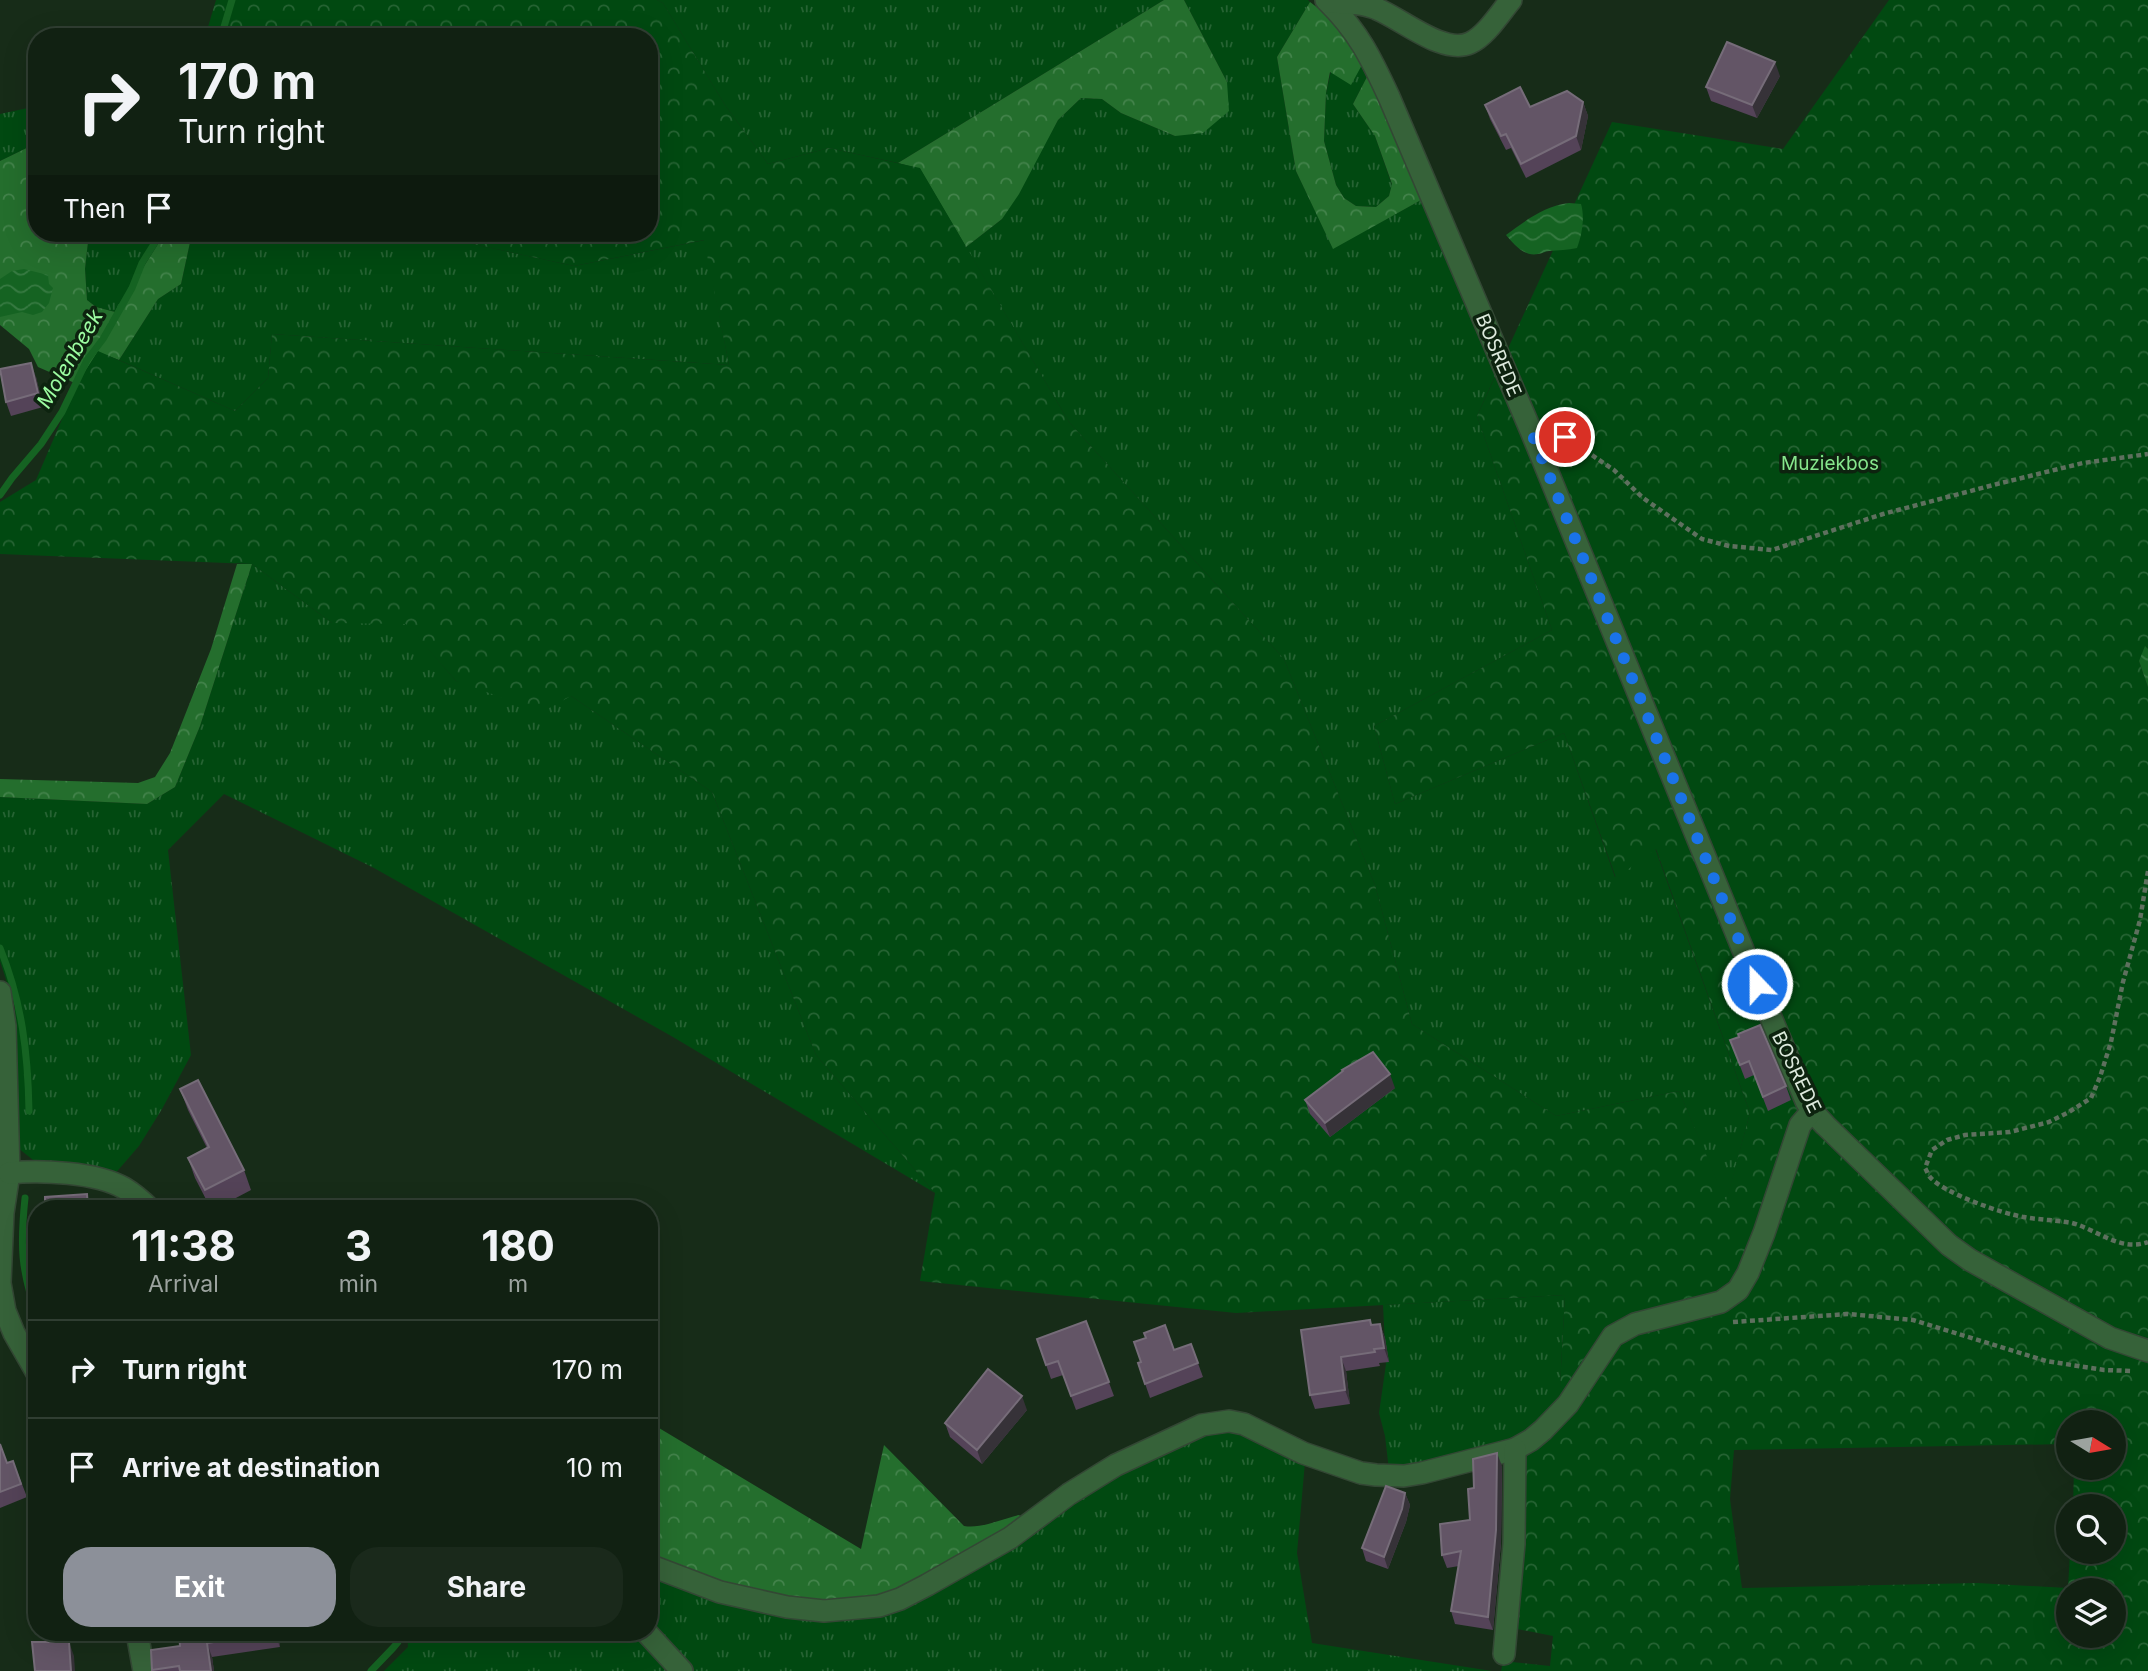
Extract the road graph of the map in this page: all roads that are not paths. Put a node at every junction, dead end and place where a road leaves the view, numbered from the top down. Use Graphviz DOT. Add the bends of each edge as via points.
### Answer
graph roads {
  1 [pos="1511,0"];
  2 [pos="1327,1"];
  3 [pos="0,992"];
  4 [pos="1812,1111"];
  5 [pos="9,1173"];
  6 [pos="141,1200"];
  7 [pos="2148,1352"];
  8 [pos="28,1357"];
  9 [pos="1515,1449"];
  10 [pos="658,1568"];
  11 [pos="138,1641"];
  12 [pos="654,1641"];
  13 [pos="1504,1654"];
  14 [pos="144,1671"];
  15 [pos="682,1671"];
  1 -- 2 [label="street" via="1482,34 1461,46 1449,46 1375,8"];
  2 -- 4 [label="street, BOSREDE" via="1367,50 1430,191"];
  3 -- 5 [label="street"];
  4 -- 7 [label="street, BOSREDE" via="1949,1245 2110,1338"];
  4 -- 9 [label="street" via="1800,1125 1738,1290 1721,1302 1635,1324 1613,1336 1568,1404 1543,1430"];
  5 -- 6 [label="street" via="36,1171 97,1180 122,1187"];
  5 -- 8 [label="street" via="0,1283 5,1311"];
  9 -- 10 [label="street" via="1422,1473 1376,1475 1303,1453 1244,1424 1202,1425 1116,1465 1010,1538 918,1590 879,1606 824,1611 787,1607 720,1592"];
  9 -- 13 [label="street" via="1514,1544"];
  11 -- 14 [label="street"];
  12 -- 15 [label="street"];
}
